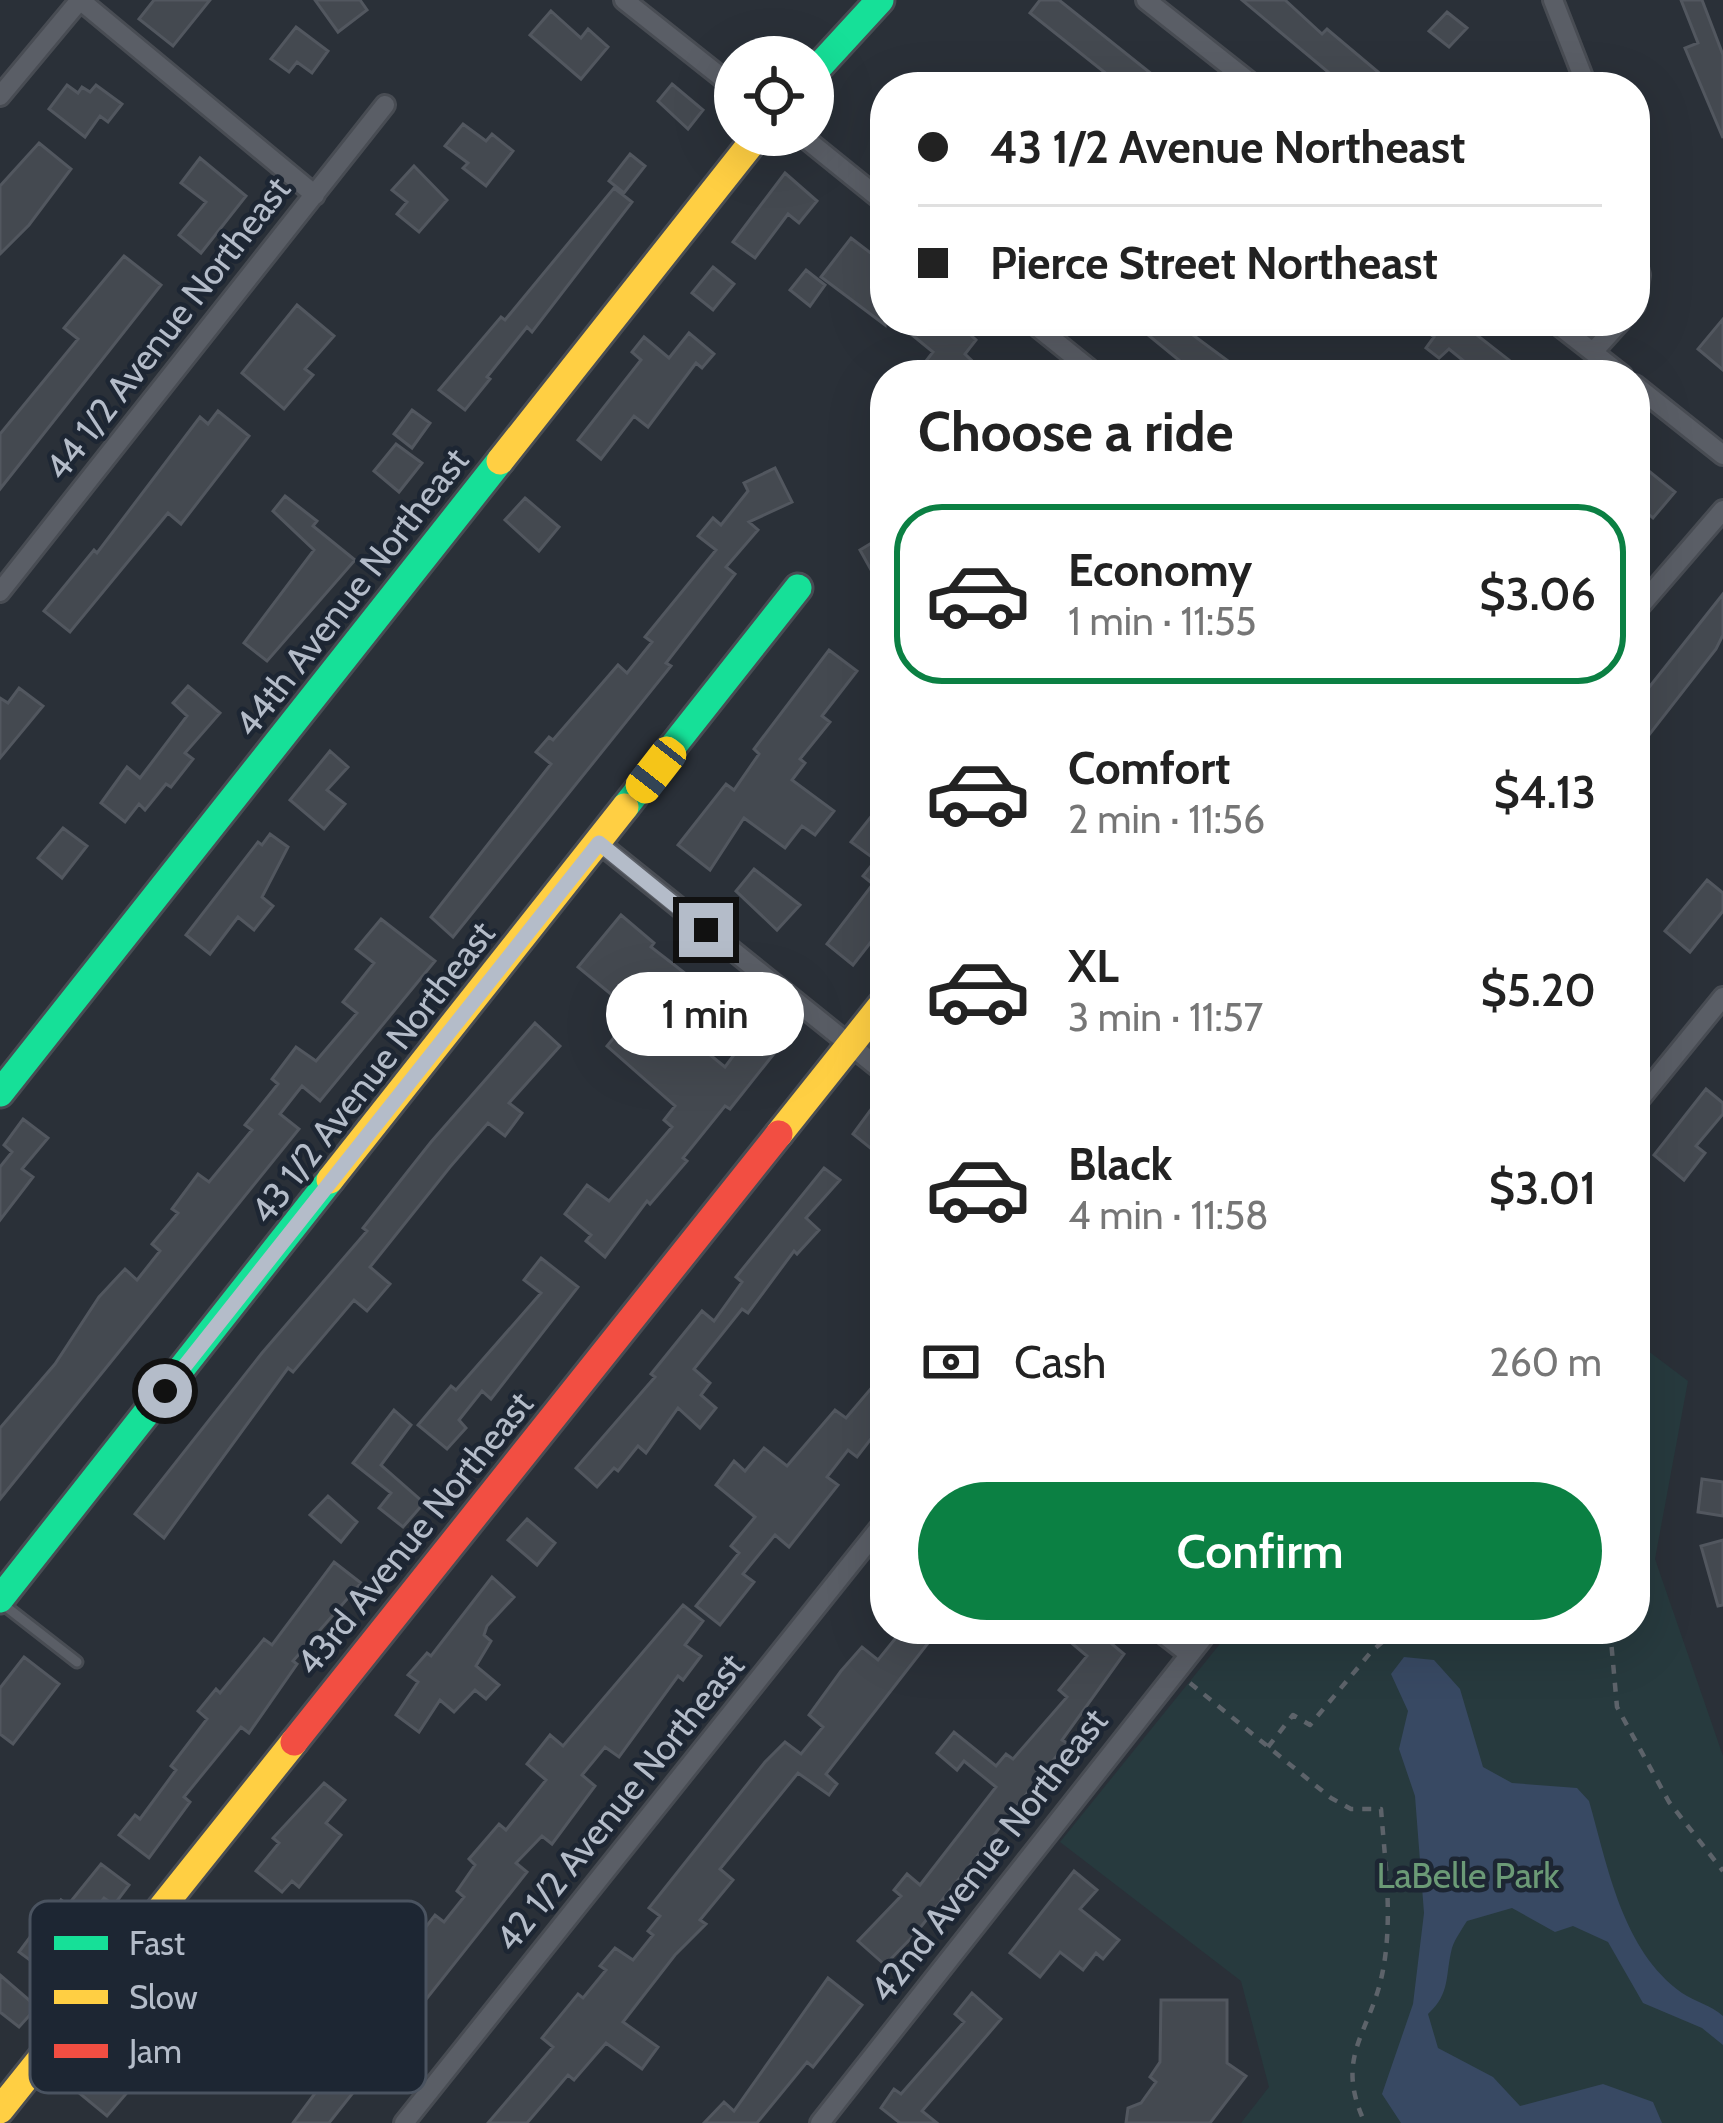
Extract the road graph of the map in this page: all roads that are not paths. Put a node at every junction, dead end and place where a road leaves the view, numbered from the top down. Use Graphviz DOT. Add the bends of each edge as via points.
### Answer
graph roads {
  1 [pos="80,0"];
  2 [pos="624,0"];
  3 [pos="880,0"];
  4 [pos="1146,0"];
  5 [pos="1553,0"];
  6 [pos="834,50"];
  7 [pos="714,71"];
  8 [pos="1237,72"];
  9 [pos="1581,72"];
  10 [pos="0,96"];
  11 [pos="385,105"];
  12 [pos="741,156"];
  13 [pos="827,156"];
  14 [pos="870,191"];
  15 [pos="315,196"];
  16 [pos="1049,336"];
  17 [pos="1572,336"];
  18 [pos="1607,336"];
  19 [pos="1593,352"];
  20 [pos="1078,360"];
  21 [pos="1603,360"];
  22 [pos="1650,398"];
  23 [pos="1723,454"];
  24 [pos="1723,510"];
  25 [pos="798,588"];
  26 [pos="0,592"];
  27 [pos="1650,595"];
  28 [pos="599,843"];
  29 [pos="1723,997"];
  30 [pos="870,1020"];
  31 [pos="849,1046"];
  32 [pos="870,1062"];
  33 [pos="1650,1087"];
  34 [pos="0,1093"];
  35 [pos="870,1540"];
  36 [pos="0,1600"];
  37 [pos="1176,1644"];
  38 [pos="1197,1644"];
  39 [pos="1189,1654"];
  40 [pos="77,1662"];
  41 [pos="166,1901"];
  42 [pos="30,2072"];
  43 [pos="1,2108"];
  44 [pos="404,2123"];
  45 [pos="820,2123"];
  1 -- 10 [label="street"];
  1 -- 15 [label="street"];
  2 -- 7 [label="street"];
  3 -- 6 [label="street"];
  4 -- 8 [label="street"];
  5 -- 9 [label="street"];
  11 -- 15 [label="street, 44 1/2 Avenue Northeast"];
  12 -- 34 [label="street, 44th Avenue Northeast"];
  13 -- 14 [label="street"];
  15 -- 26 [label="street, 44 1/2 Avenue Northeast"];
  16 -- 20 [label="street"];
  17 -- 19 [label="street"];
  18 -- 19 [label="street"];
  19 -- 21 [label="street"];
  22 -- 23 [label="street"];
  24 -- 27 [label="street"];
  25 -- 28 [label="street, 43 1/2 Avenue Northeast"];
  28 -- 31 [label="street"];
  28 -- 36 [label="street, 43 1/2 Avenue Northeast"];
  29 -- 33 [label="street"];
  30 -- 31 [label="street, 43rd Avenue Northeast"];
  31 -- 32 [label="street"];
  31 -- 41 [label="street, 43rd Avenue Northeast"];
  35 -- 44 [label="street, 42 1/2 Avenue Northeast"];
  36 -- 40 [label="lane"];
  37 -- 39 [label="street"];
  38 -- 39 [label="street, 42nd Avenue Northeast"];
  39 -- 45 [label="street, 42nd Avenue Northeast"];
  42 -- 43 [label="street, 43rd Avenue Northeast"];
}
